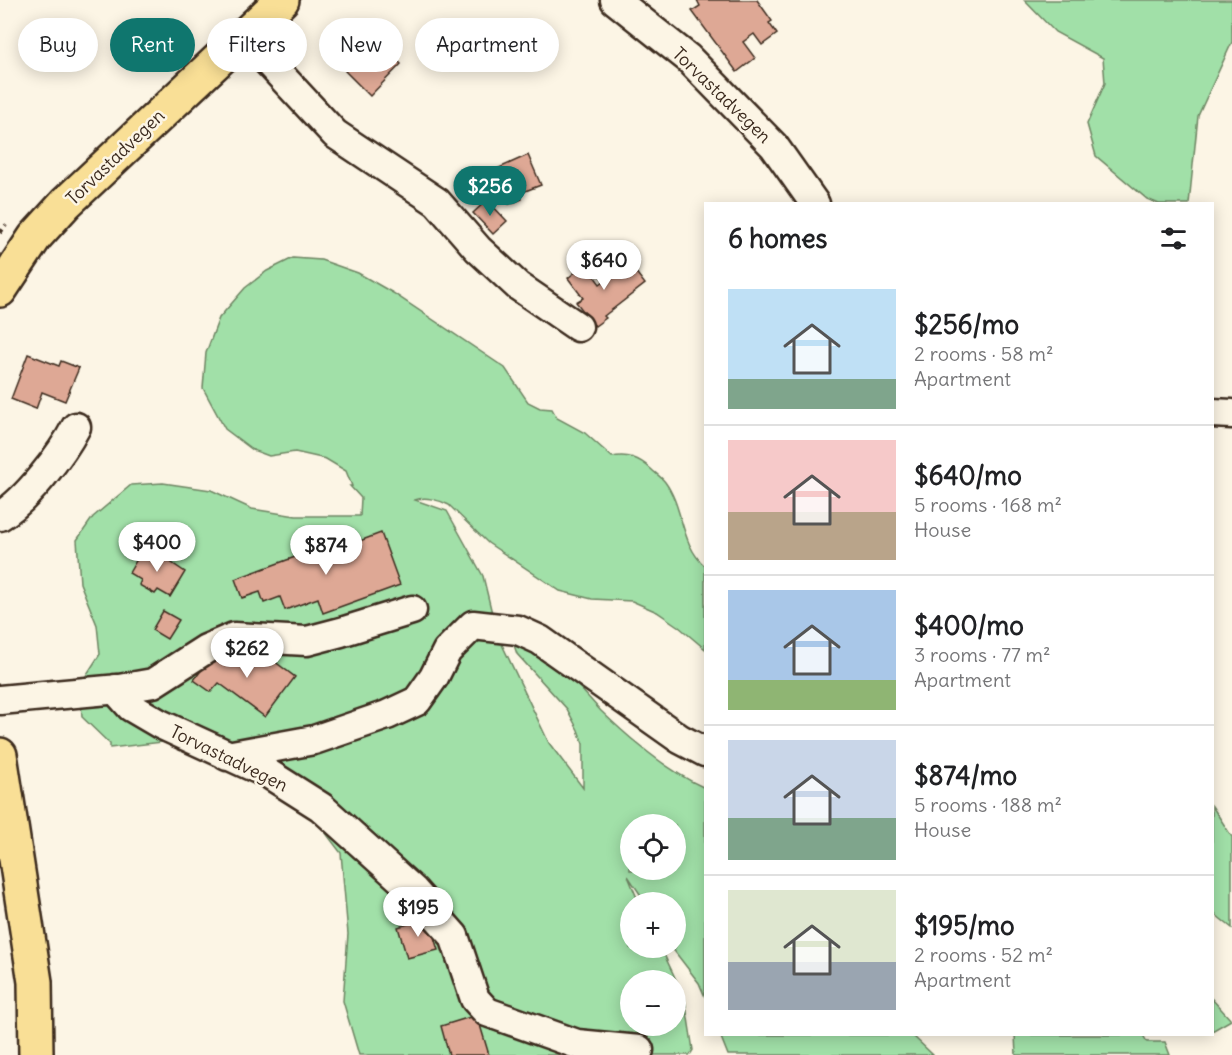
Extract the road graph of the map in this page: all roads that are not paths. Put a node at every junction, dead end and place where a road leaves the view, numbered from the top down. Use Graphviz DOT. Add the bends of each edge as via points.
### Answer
graph roads {
  1 [pos="282,0"];
  2 [pos="615,0"];
  3 [pos="262,18"];
  4 [pos="207,69"];
  5 [pos="277,72"];
  6 [pos="813,202"];
  7 [pos="0,290"];
  8 [pos="578,327"];
  9 [pos="1214,413"];
  10 [pos="1232,414"];
  11 [pos="76,426"];
  12 [pos="0,516"];
  13 [pos="412,610"];
  14 [pos="115,689"];
  15 [pos="0,700"];
  16 [pos="704,751"];
  17 [pos="0,755"];
  18 [pos="227,756"];
  19 [pos="639,1050"];
  20 [pos="36,1055"];
  1 -- 3 [label="main road, Torvastadvegen"];
  2 -- 6 [label="lane, Torvastadvegen" via="688,58 774,146"];
  4 -- 7 [label="main road, Torvastadvegen" via="66,203 35,237"];
  5 -- 8 [label="lane" via="335,134 437,202 478,249 518,286"];
  9 -- 10 [label="lane"];
  11 -- 12 [label="lane" via="45,472"];
  13 -- 14 [label="lane" via="307,640 234,637 206,649 153,683"];
  14 -- 15 [label="lane"];
  14 -- 18 [label="lane, Torvastadvegen" via="131,707"];
  16 -- 18 [label="lane" via="680,739 540,640 518,630 473,625 447,651 417,701 314,740"];
  17 -- 20 [label="main road" via="35,982"];
  18 -- 19 [label="lane, Torvastadvegen" via="269,774 321,807 414,891 454,936 475,999 487,1012 577,1044"];
}
